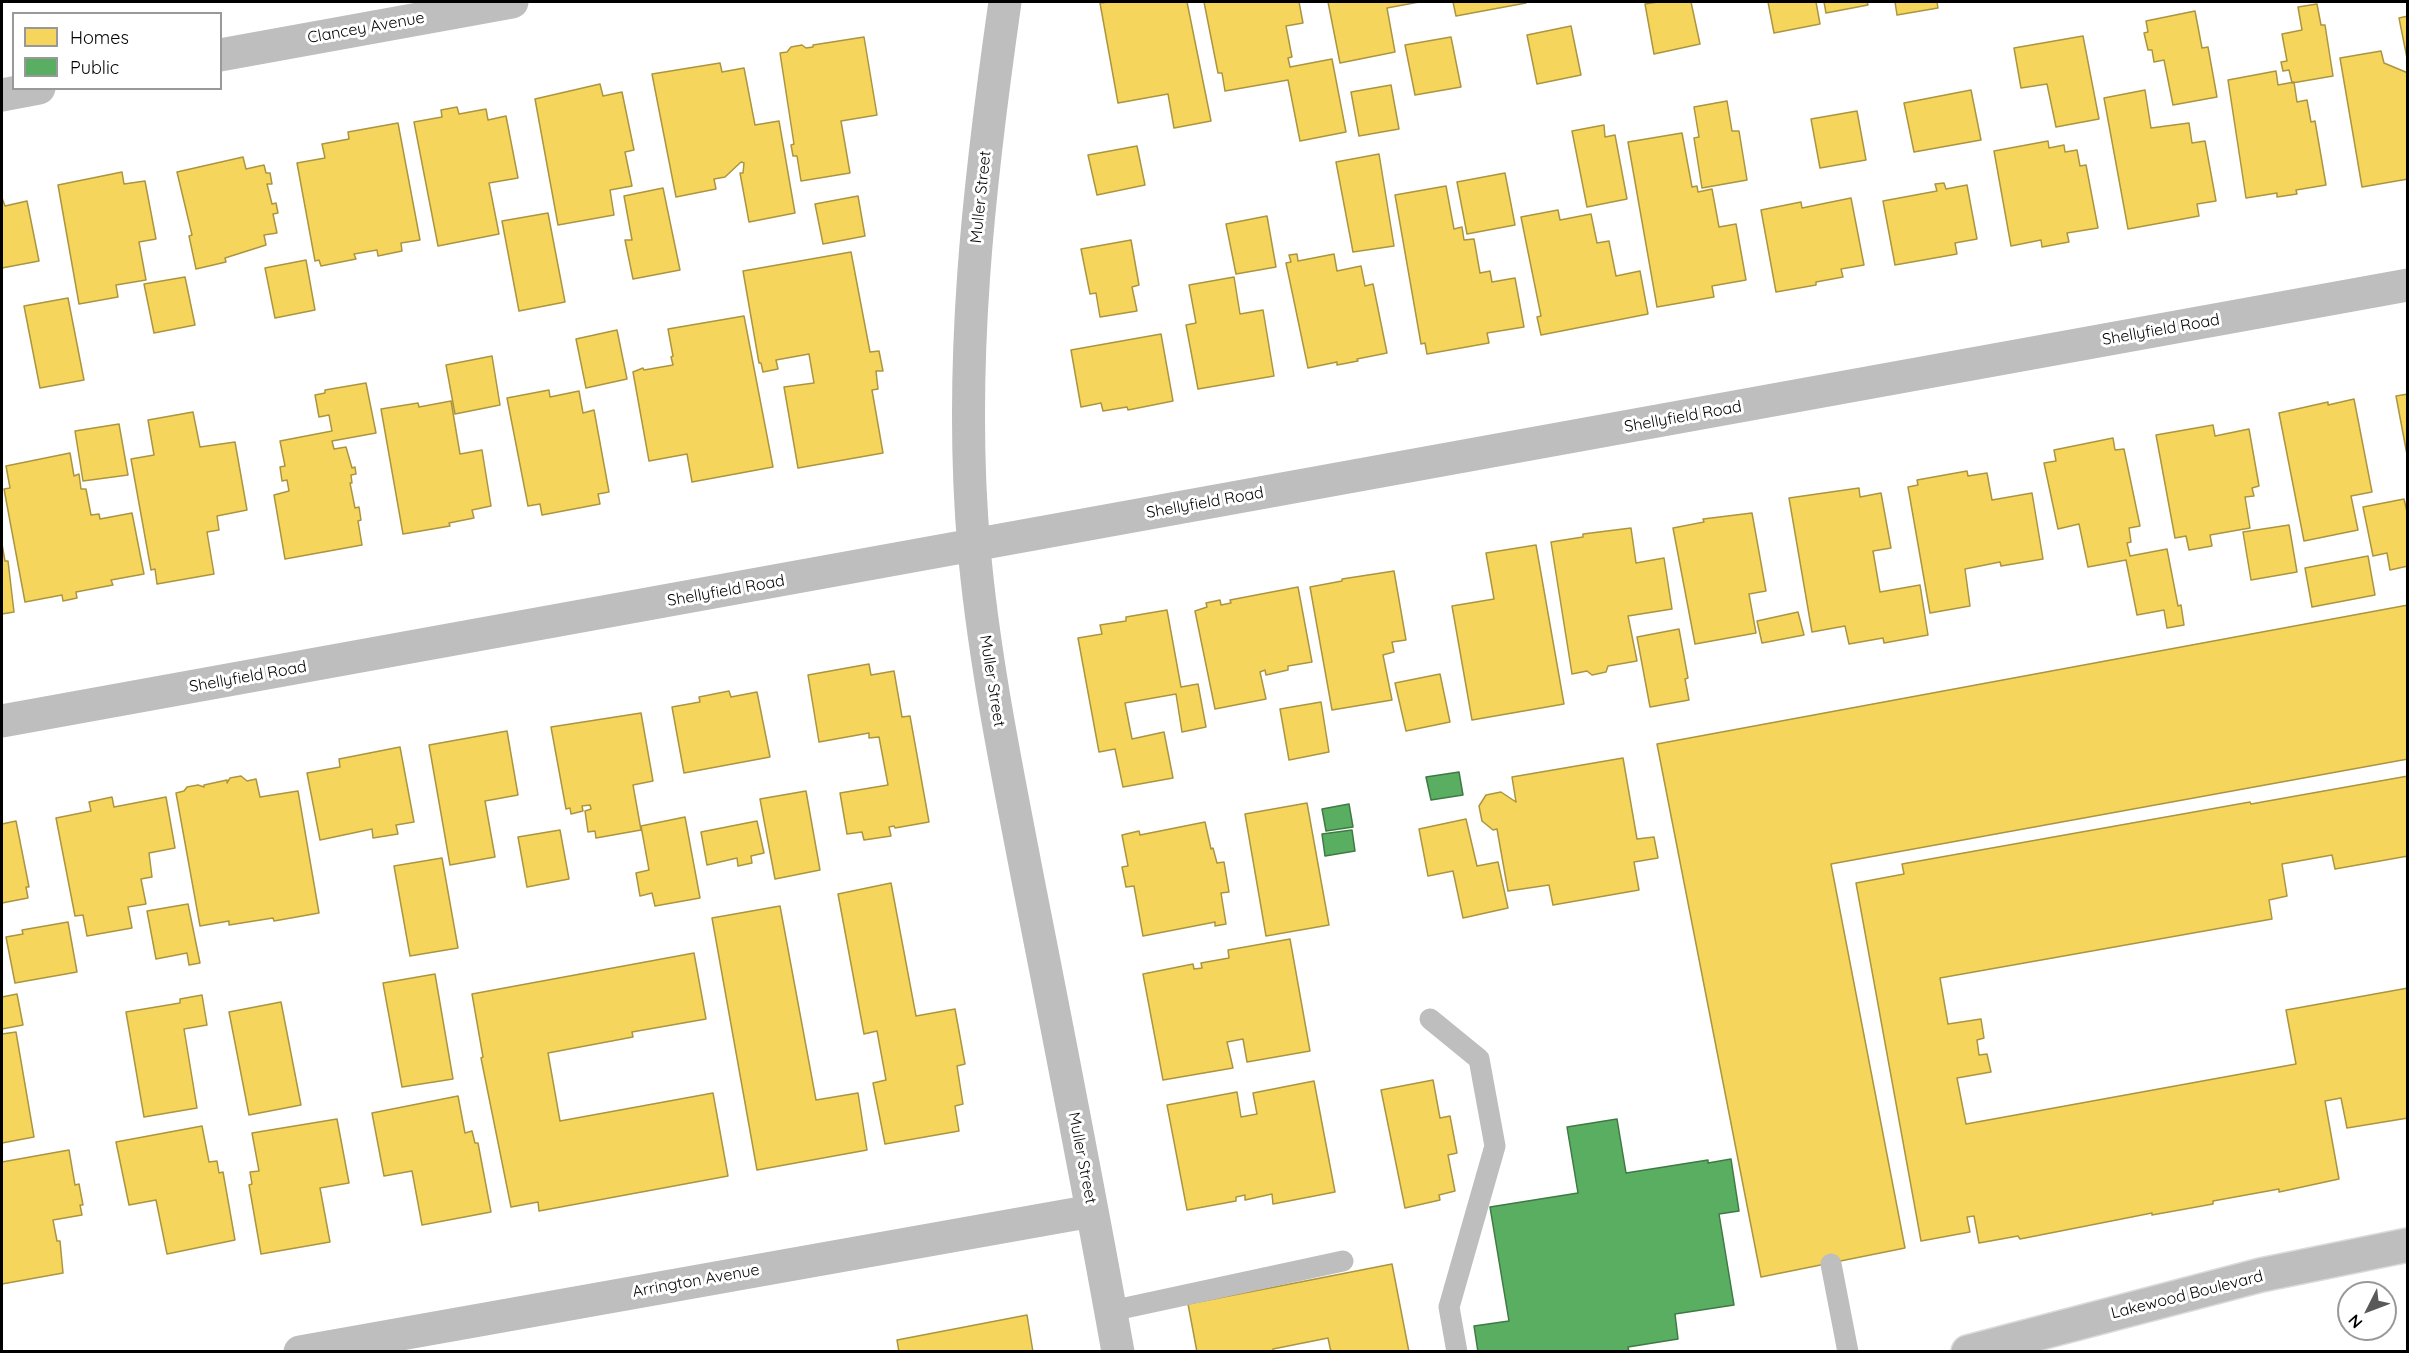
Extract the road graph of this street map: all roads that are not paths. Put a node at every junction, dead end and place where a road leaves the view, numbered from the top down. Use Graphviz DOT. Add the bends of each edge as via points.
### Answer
graph roads {
  1 [pos="512,2"];
  2 [pos="1005,2"];
  3 [pos="222,55"];
  4 [pos="30,90"];
  5 [pos="2,96"];
  6 [pos="2408,285"];
  7 [pos="974,546"];
  8 [pos="2,721"];
  9 [pos="1430,1019"];
  10 [pos="1092,1211"];
  11 [pos="2408,1245"];
  12 [pos="1343,1261"];
  13 [pos="1831,1264"];
  14 [pos="1111,1311"];
  15 [pos="300,1352"];
  16 [pos="1118,1352"];
  17 [pos="1457,1352"];
  18 [pos="1848,1352"];
  19 [pos="1968,1352"];
  1 -- 3 [label="street, Clancey Avenue"];
  2 -- 7 [label="street, Muller Street" via="982,174 968,334"];
  4 -- 5 [label="street"];
  6 -- 7 [label="street, Shellyfield Road"];
  7 -- 8 [label="street, Shellyfield Road"];
  7 -- 10 [label="street, Muller Street" via="995,707"];
  9 -- 17 [label="lane" via="1479,1059 1495,1146 1449,1307"];
  10 -- 14 [label="street, Muller Street"];
  10 -- 15 [label="street, Arrington Avenue"];
  11 -- 19 [label="street, Lakewood Boulevard" via="2261,1275"];
  12 -- 14 [label="lane"];
  13 -- 18 [label="lane"];
  14 -- 16 [label="street, Muller Street"];
}
